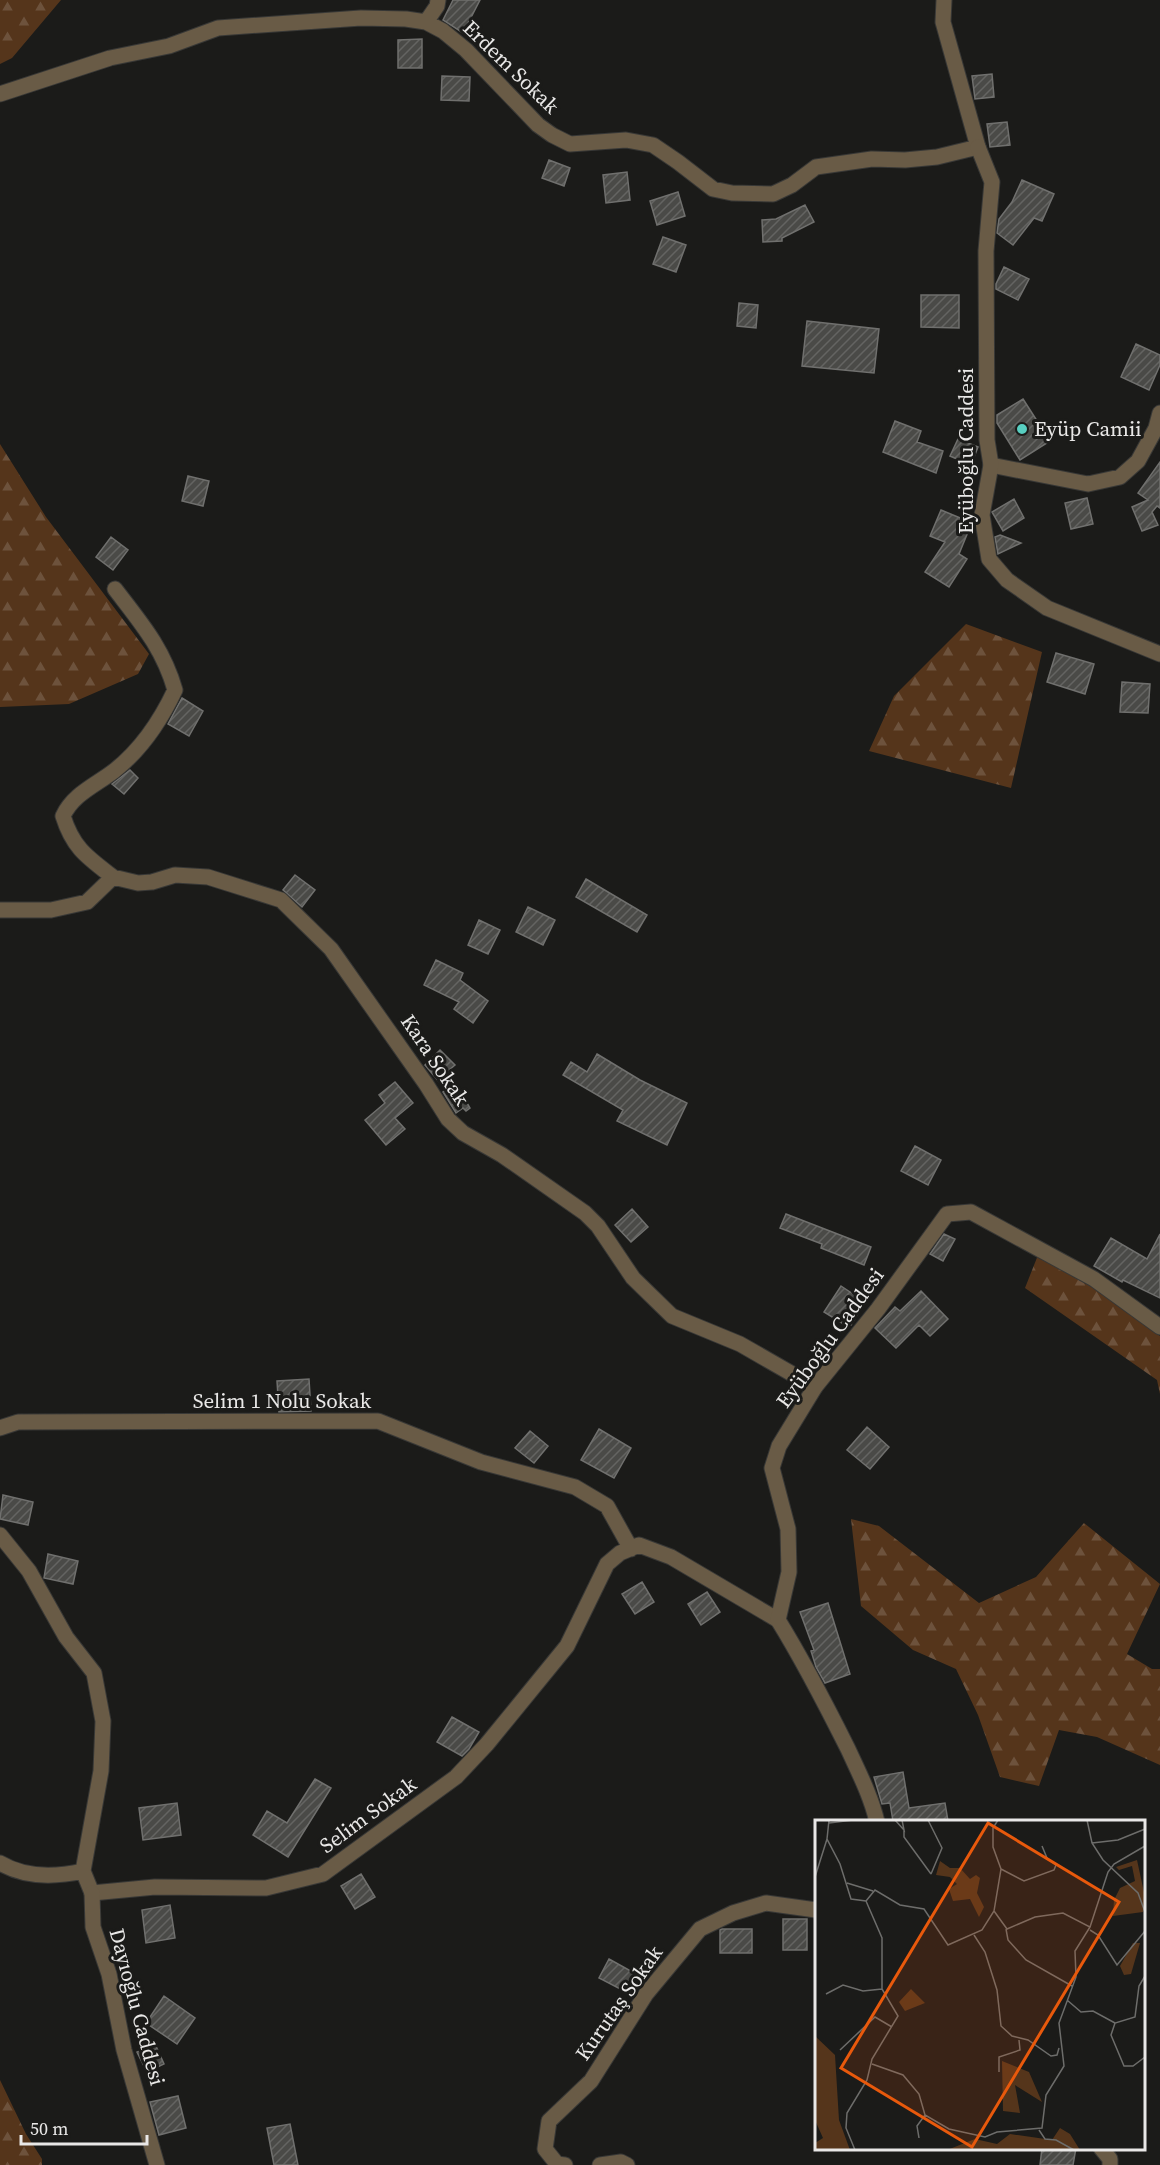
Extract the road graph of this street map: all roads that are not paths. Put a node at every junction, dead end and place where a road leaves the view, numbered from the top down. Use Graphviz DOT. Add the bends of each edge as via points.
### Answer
graph roads {
  1 [pos="438,0"];
  2 [pos="944,0"];
  3 [pos="426,22"];
  4 [pos="0,94"];
  5 [pos="978,147"];
  6 [pos="1160,413"];
  7 [pos="991,465"];
  8 [pos="115,589"];
  9 [pos="1160,654"];
  10 [pos="113,877"];
  11 [pos="0,910"];
  12 [pos="1160,1327"];
  13 [pos="815,1387"];
  14 [pos="0,1428"];
  15 [pos="0,1535"];
  16 [pos="631,1548"];
  17 [pos="778,1620"];
  18 [pos="877,1820"];
  19 [pos="0,1863"];
  20 [pos="83,1871"];
  21 [pos="92,1893"];
  22 [pos="815,1910"];
  23 [pos="1103,2150"];
  24 [pos="157,2165"];
  25 [pos="565,2165"];
  26 [pos="600,2165"];
  27 [pos="627,2165"];
  28 [pos="1110,2165"];
  1 -- 3 [label="street"];
  2 -- 5 [label="street, Eyüboğlu Caddesi" via="943,22"];
  3 -- 4 [label="street, Erdem Sokak" via="360,18 218,28 169,46 110,58"];
  3 -- 5 [label="street, Erdem Sokak" via="466,50 552,135 570,144 626,140 653,146 712,189 773,194 816,167 873,159 937,157"];
  5 -- 7 [label="street, Eyüboğlu Caddesi" via="992,182 986,250 987,440"];
  6 -- 7 [label="street" via="1138,460 1120,477 1088,483"];
  7 -- 9 [label="street, Eyüboğlu Caddesi" via="982,515 989,559 1007,580 1047,608"];
  8 -- 10 [label="street" via="156,642 175,690 145,742 114,771 68,804 63,816 74,843"];
  10 -- 11 [label="street" via="87,902 51,910"];
  10 -- 13 [label="street, Kara Sokak" via="138,883 174,875 208,877 281,900 331,949 448,1119 585,1213 633,1278 672,1316 740,1344"];
  12 -- 13 [label="street, Eyüboğlu Caddesi" via="1094,1279 971,1212 947,1214"];
  13 -- 17 [label="street, Eyüboğlu Caddesi" via="779,1446 771,1468 788,1529 789,1572"];
  14 -- 16 [label="street, Selim 1 Nolu Sokak" via="18,1422 378,1421 481,1462 575,1487 607,1506"];
  15 -- 20 [label="street" via="29,1571 66,1636 94,1673 103,1721 102,1751"];
  16 -- 17 [label="street" via="639,1545 671,1557"];
  16 -- 21 [label="street, Selim Sokak" via="607,1564 567,1646 456,1777 323,1874 266,1888 155,1887"];
  17 -- 18 [label="street" via="831,1714 873,1803"];
  19 -- 20 [label="street" via="42,1875"];
  20 -- 21 [label="street"];
  21 -- 24 [label="street, Dayıoğlu Caddesi" via="93,1927 109,1974 124,2050"];
  22 -- 25 [label="street, Kurutaş Sokak" via="766,1903 700,1929 646,1994 591,2081 549,2121 545,2150 557,2164"];
  23 -- 28 [label="street"];
  26 -- 27 [label="street"];
}
